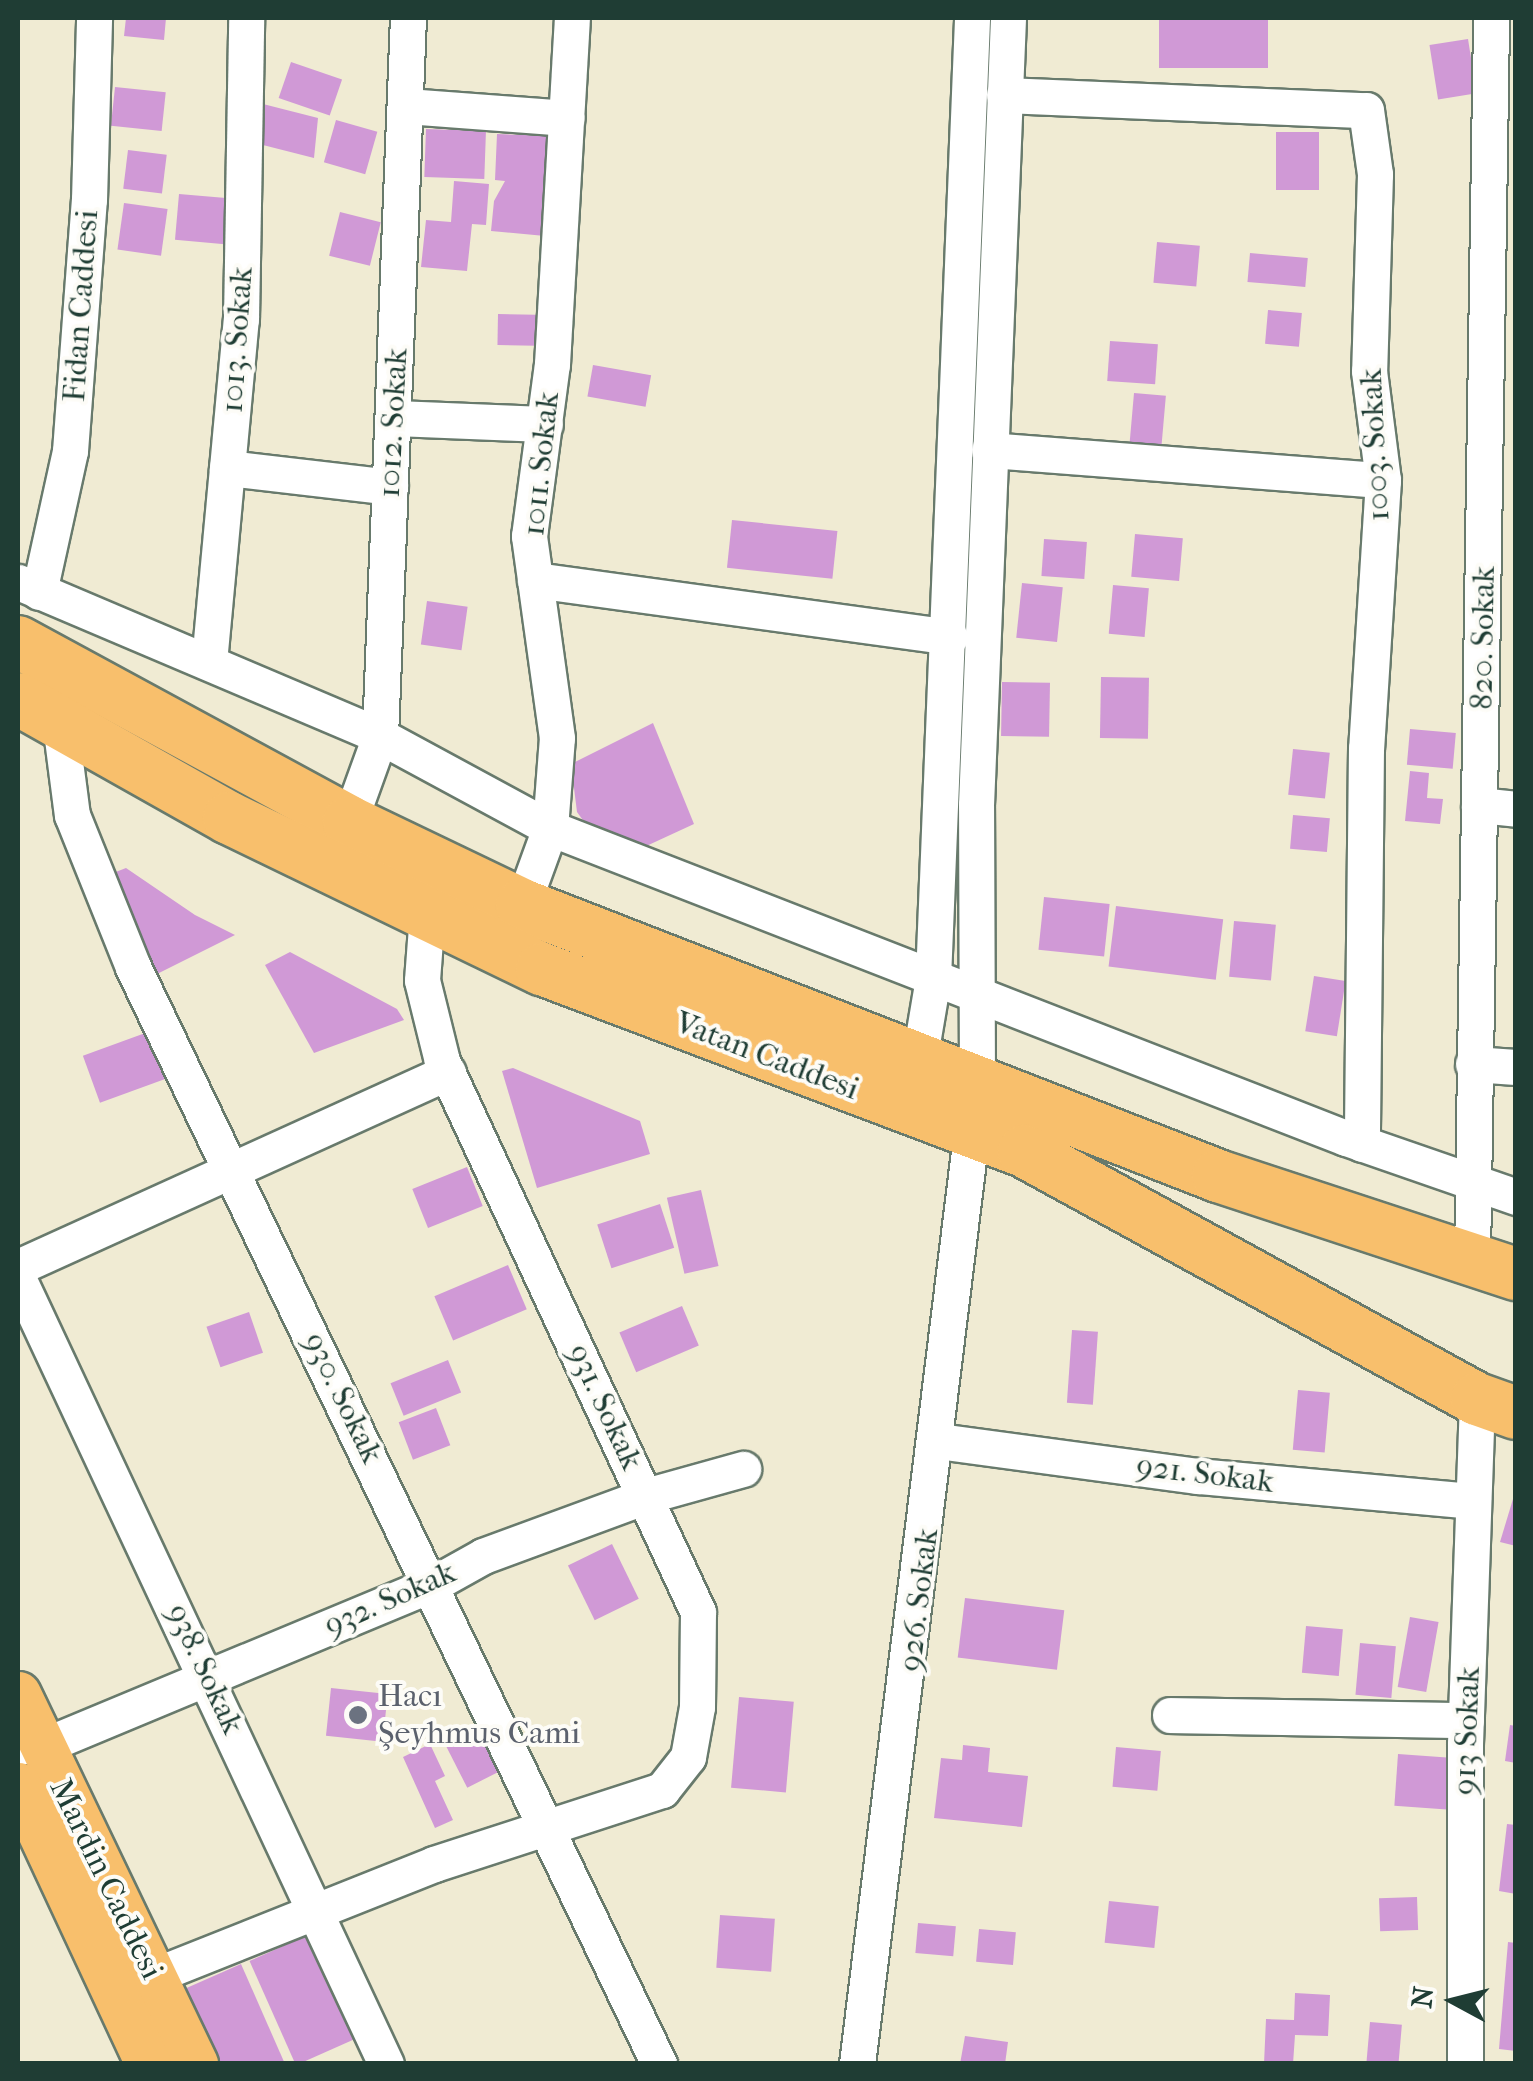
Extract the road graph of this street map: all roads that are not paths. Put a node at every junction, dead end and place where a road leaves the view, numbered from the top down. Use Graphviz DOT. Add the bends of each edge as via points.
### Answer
graph roads {
  1 [pos="94,18"];
  2 [pos="246,18"];
  3 [pos="408,18"];
  4 [pos="572,18"];
  5 [pos="972,18"];
  6 [pos="1008,18"];
  7 [pos="1491,18"];
  8 [pos="1004,95"];
  9 [pos="406,106"];
  10 [pos="567,118"];
  11 [pos="1504,146"];
  12 [pos="1503,303"];
  13 [pos="394,418"];
  14 [pos="545,424"];
  15 [pos="989,450"];
  16 [pos="227,468"];
  17 [pos="1383,480"];
  18 [pos="390,486"];
  19 [pos="1500,557"];
  20 [pos="536,580"];
  21 [pos="28,587"];
  22 [pos="950,637"];
  23 [pos="18,642"];
  24 [pos="209,662"];
  25 [pos="39,711"];
  26 [pos="380,736"];
  27 [pos="1479,804"];
  28 [pos="1516,809"];
  29 [pos="349,822"];
  30 [pos="550,828"];
  31 [pos="522,904"];
  32 [pos="427,914"];
  33 [pos="933,978"];
  34 [pos="978,996"];
  35 [pos="919,1062"];
  36 [pos="1473,1064"];
  37 [pos="1516,1067"];
  38 [pos="448,1072"];
  39 [pos="978,1081"];
  40 [pos="971,1135"];
  41 [pos="1362,1144"];
  42 [pos="233,1166"];
  43 [pos="1473,1182"];
  44 [pos="1516,1197"];
  45 [pos="1494,1266"];
  46 [pos="18,1267"];
  47 [pos="18,1278"];
  48 [pos="1496,1406"];
  49 [pos="938,1441"];
  50 [pos="743,1469"];
  51 [pos="646,1496"];
  52 [pos="1473,1501"];
  53 [pos="433,1584"];
  54 [pos="208,1676"];
  55 [pos="18,1694"];
  56 [pos="1170,1715"];
  57 [pos="1466,1720"];
  58 [pos="30,1746"];
  59 [pos="18,1786"];
  60 [pos="547,1824"];
  61 [pos="317,1909"];
  62 [pos="152,1976"];
  63 [pos="148,2064"];
  64 [pos="194,2064"];
  65 [pos="386,2064"];
  66 [pos="659,2064"];
  67 [pos="858,2064"];
  68 [pos="1465,2064"];
  1 -- 21 [label="street, Fidan Caddesi" via="90,200 70,452"];
  2 -- 16 [label="street, 1013. Sokak" via="241,318"];
  3 -- 9 [label="street, 1012. Sokak"];
  4 -- 10 [label="street, 1011. Sokak"];
  5 -- 22 [label="street"];
  6 -- 8 [label="street"];
  7 -- 11 [label="street, 820. Sokak"];
  8 -- 15 [label="street"];
  8 -- 17 [label="street, 1003. Sokak" via="1366,110 1375,174 1370,371"];
  9 -- 10 [label="street"];
  9 -- 13 [label="street, 1012. Sokak"];
  10 -- 14 [label="street, 1011. Sokak"];
  11 -- 12 [label="street, 820. Sokak"];
  12 -- 19 [label="street, 820. Sokak"];
  13 -- 14 [label="street"];
  13 -- 18 [label="street, 1012. Sokak"];
  14 -- 20 [label="street, 1011. Sokak" via="528,536"];
  15 -- 17 [label="street"];
  15 -- 34 [label="street" via="976,805"];
  16 -- 18 [label="street"];
  16 -- 24 [label="street, 1013. Sokak"];
  17 -- 41 [label="street, 1003. Sokak" via="1366,748"];
  18 -- 26 [label="street, 1012. Sokak"];
  19 -- 27 [label="street, 820. Sokak"];
  20 -- 22 [label="street"];
  20 -- 30 [label="street, 1011. Sokak" via="557,738"];
  21 -- 24 [label="street"];
  22 -- 33 [label="street"];
  23 -- 29 [label="highway, Vatan Caddesi"];
  24 -- 26 [label="street"];
  25 -- 32 [label="highway, Vatan Caddesi" via="229,818"];
  25 -- 42 [label="street, 930. Sokak" via="133,967"];
  26 -- 29 [label="street, 1012. Sokak"];
  26 -- 30 [label="street"];
  27 -- 28 [label="street"];
  27 -- 36 [label="street, 820. Sokak"];
  29 -- 31 [label="highway, Vatan Caddesi"];
  30 -- 31 [label="street, 1011. Sokak"];
  30 -- 33 [label="street"];
  31 -- 35 [label="highway, Vatan Caddesi"];
  32 -- 38 [label="street, 931. Sokak" via="422,980"];
  32 -- 40 [label="highway, Vatan Caddesi" via="542,969"];
  33 -- 34 [label="street"];
  33 -- 35 [label="street"];
  34 -- 39 [label="street"];
  34 -- 41 [label="street"];
  35 -- 39 [label="highway, Vatan Caddesi"];
  36 -- 37 [label="street"];
  36 -- 43 [label="street, 820. Sokak"];
  38 -- 42 [label="street"];
  38 -- 51 [label="street, 931. Sokak"];
  39 -- 45 [label="highway, Vatan Caddesi" via="1218,1176"];
  40 -- 48 [label="highway, Vatan Caddesi" via="1024,1151"];
  40 -- 49 [label="street, 926. Sokak"];
  41 -- 43 [label="street"];
  42 -- 46 [label="street"];
  42 -- 53 [label="street, 930. Sokak"];
  43 -- 44 [label="street"];
  43 -- 45 [label="street, 820. Sokak"];
  47 -- 54 [label="street, 938. Sokak"];
  48 -- 52 [label="street, 913 Sokak"];
  49 -- 52 [label="street, 921. Sokak" via="1198,1476"];
  49 -- 67 [label="street, 926. Sokak"];
  50 -- 51 [label="street, 932. Sokak"];
  51 -- 53 [label="street, 932. Sokak" via="483,1556"];
  51 -- 60 [label="street, 931. Sokak" via="698,1612 697,1707 688,1757 662,1790"];
  52 -- 57 [label="street, 913 Sokak"];
  53 -- 54 [label="street, 932. Sokak"];
  53 -- 60 [label="street, 930. Sokak"];
  54 -- 58 [label="street, 932. Sokak"];
  54 -- 61 [label="street, 938. Sokak"];
  55 -- 58 [label="main road, Mardin Caddesi"];
  56 -- 57 [label="street"];
  57 -- 68 [label="street, 913 Sokak"];
  58 -- 62 [label="main road, Mardin Caddesi"];
  59 -- 63 [label="main road, Mardin Caddesi"];
  60 -- 61 [label="street, 931. Sokak"];
  60 -- 66 [label="street, 930. Sokak"];
  61 -- 62 [label="street, 931. Sokak"];
  61 -- 65 [label="street, 938. Sokak"];
  62 -- 64 [label="main road, Mardin Caddesi"];
}
